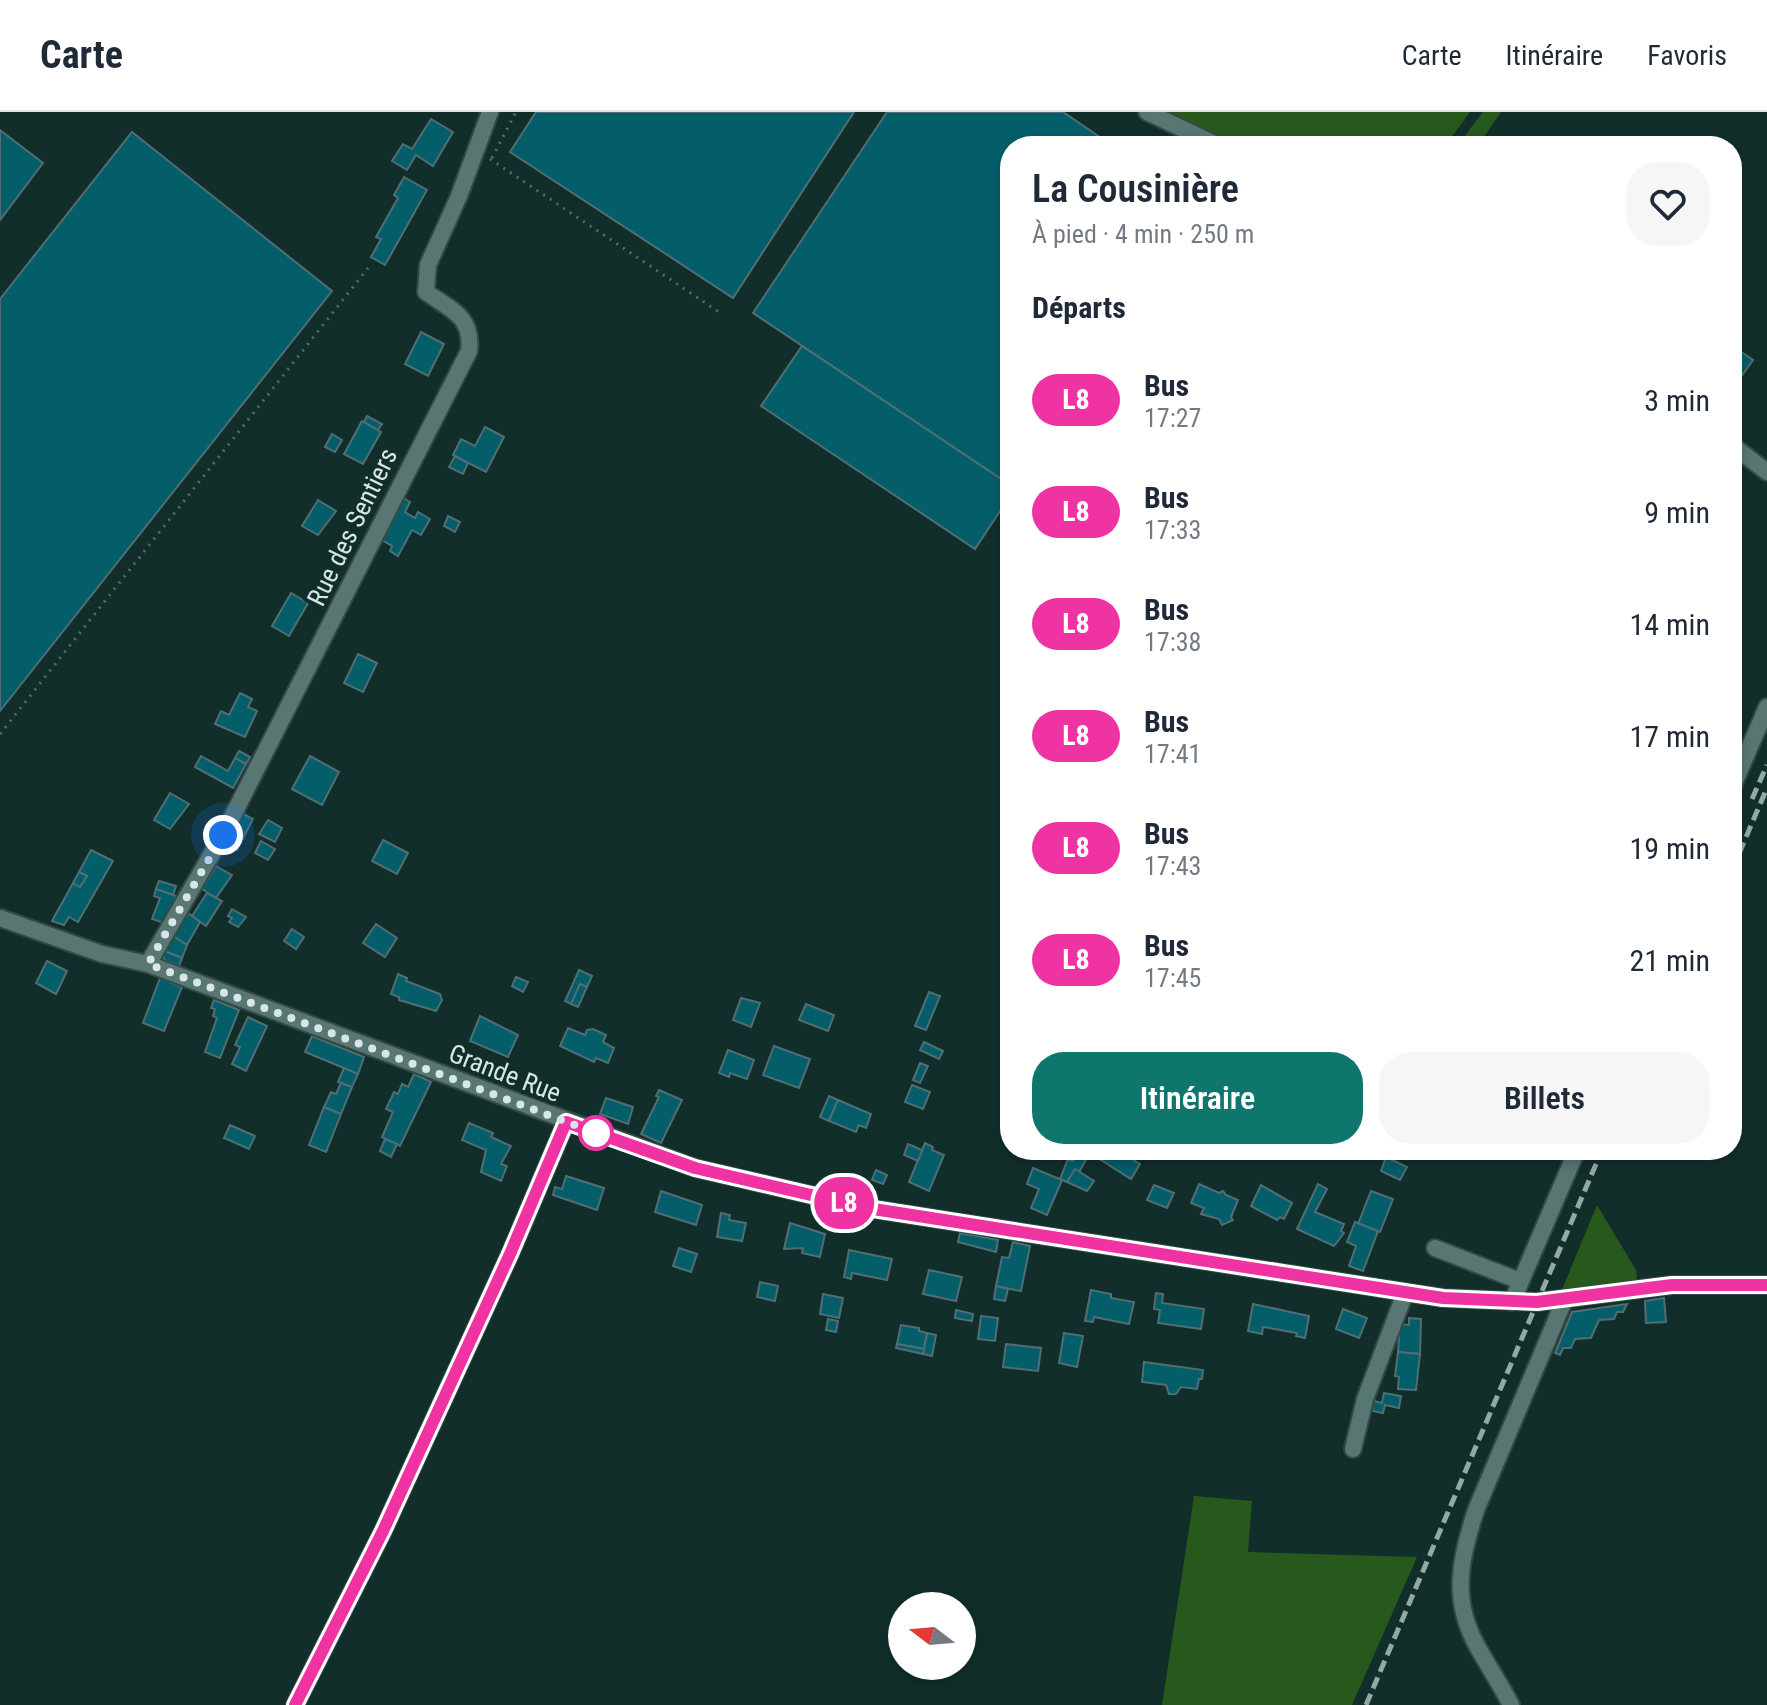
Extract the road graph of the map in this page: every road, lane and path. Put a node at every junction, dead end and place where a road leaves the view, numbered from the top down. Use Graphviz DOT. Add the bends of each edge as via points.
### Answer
graph roads {
  1 [pos="490,112"];
  2 [pos="516,112"];
  3 [pos="1147,112"];
  4 [pos="1198,136"];
  5 [pos="476,151"];
  6 [pos="491,160"];
  7 [pos="368,268"];
  8 [pos="719,312"];
  9 [pos="1742,453"];
  10 [pos="1767,472"];
  11 [pos="1767,707"];
  12 [pos="0,734"];
  13 [pos="1742,765"];
  14 [pos="0,918"];
  15 [pos="148,964"];
  16 [pos="566,1122"];
  17 [pos="1573,1160"];
  18 [pos="1435,1248"];
  19 [pos="1520,1281"];
  20 [pos="1767,1285"];
  21 [pos="1405,1293"];
  22 [pos="1564,1301"];
  23 [pos="1512,1302"];
  24 [pos="1353,1449"];
  25 [pos="295,1705"];
  26 [pos="1511,1705"];
  1 -- 5 [label="street, Rue des Sentiers"];
  2 -- 6 [label="path"];
  3 -- 4 [label="street"];
  5 -- 6 [label="path"];
  5 -- 15 [label="street, Rue des Sentiers" via="428,265 426,292 465,320 471,335 469,351 225,831"];
  6 -- 8 [label="path"];
  7 -- 12 [label="path"];
  9 -- 10 [label="street"];
  11 -- 13 [label="street"];
  14 -- 15 [label="street, Grande Rue" via="102,954"];
  15 -- 16 [label="street, Grande Rue"];
  16 -- 21 [label="street, Grande Rue" via="695,1168 867,1208"];
  16 -- 25 [label="street" via="383,1531"];
  17 -- 19 [label="street"];
  18 -- 19 [label="street"];
  19 -- 23 [label="street"];
  20 -- 22 [label="street, Grande Rue" via="1672,1285"];
  21 -- 23 [label="street, Grande Rue"];
  21 -- 24 [label="street" via="1365,1399"];
  22 -- 23 [label="street, Grande Rue"];
  22 -- 26 [label="street" via="1476,1510 1459,1581 1465,1620"];
}
